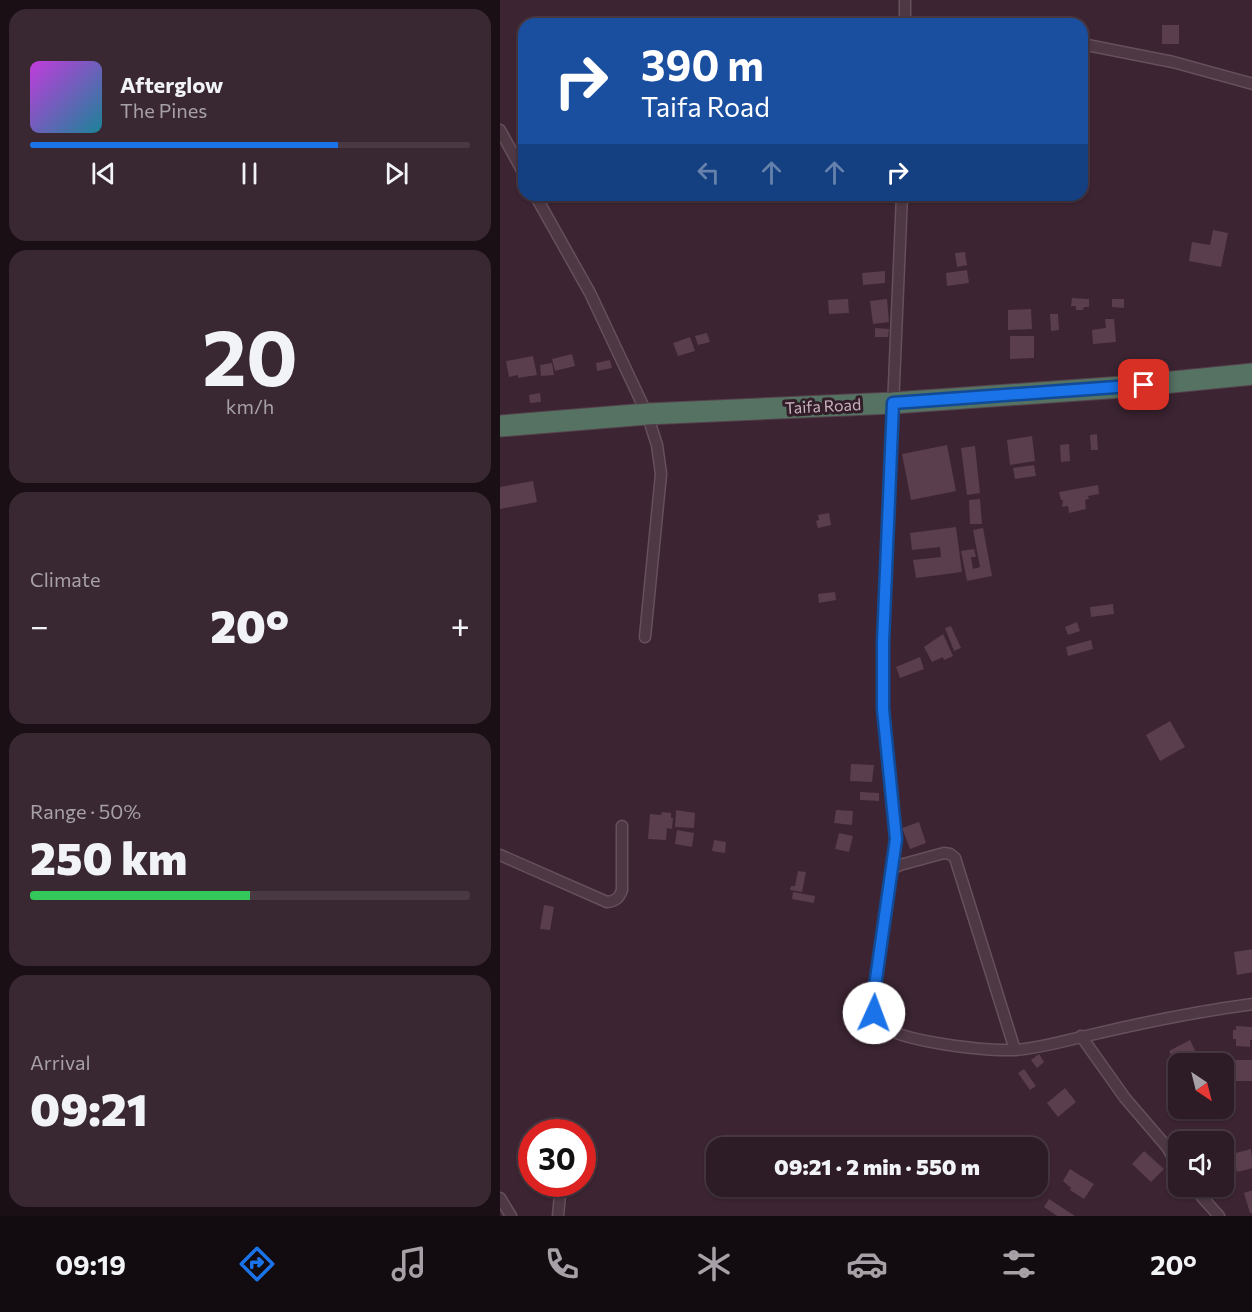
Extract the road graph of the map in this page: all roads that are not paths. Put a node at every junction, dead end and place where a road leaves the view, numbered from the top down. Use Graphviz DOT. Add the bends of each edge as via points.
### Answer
graph roads {
  1 [pos="905,0"];
  2 [pos="905,18"];
  3 [pos="1088,45"];
  4 [pos="1253,84"];
  5 [pos="500,130"];
  6 [pos="518,163"];
  7 [pos="543,201"];
  8 [pos="902,201"];
  9 [pos="1253,375"];
  10 [pos="893,403"];
  11 [pos="647,414"];
  12 [pos="500,426"];
  13 [pos="645,637"];
  14 [pos="622,826"];
  15 [pos="500,855"];
  16 [pos="892,869"];
  17 [pos="1253,1004"];
  18 [pos="1081,1036"];
  19 [pos="1015,1050"];
  20 [pos="1168,1149"];
  21 [pos="560,1197"];
  22 [pos="1202,1197"];
  23 [pos="500,1198"];
  24 [pos="511,1216"];
  25 [pos="558,1216"];
  26 [pos="1219,1216"];
  1 -- 2 [label="street"];
  3 -- 4 [label="street" via="1174,62"];
  5 -- 6 [label="street"];
  7 -- 11 [label="street"];
  8 -- 10 [label="street"];
  9 -- 10 [label="highway, Taifa Road"];
  10 -- 11 [label="highway, Taifa Road"];
  10 -- 16 [label="street" via="883,698 896,839"];
  11 -- 12 [label="highway, Taifa Road"];
  11 -- 13 [label="street" via="661,474"];
  14 -- 15 [label="street" via="622,890 614,901 607,902"];
  16 -- 19 [label="street" via="944,853 955,858"];
  16 -- 19 [label="street" via="874,993 874,1013 879,1022 911,1038"];
  17 -- 18 [label="street"];
  18 -- 19 [label="street"];
  18 -- 20 [label="street" via="1125,1098"];
  21 -- 25 [label="street"];
  22 -- 26 [label="street"];
  23 -- 24 [label="street"];
}
